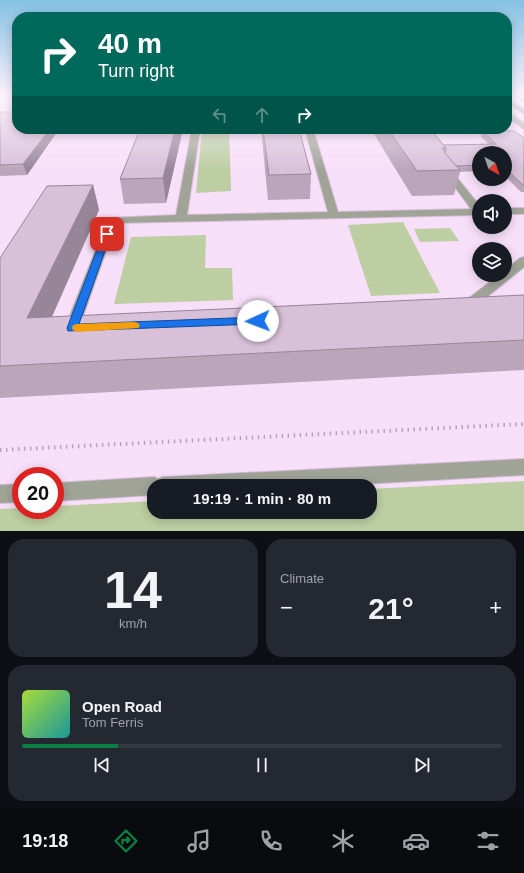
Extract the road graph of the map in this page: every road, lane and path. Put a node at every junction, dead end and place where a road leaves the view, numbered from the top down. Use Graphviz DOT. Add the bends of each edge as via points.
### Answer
graph roads {
  1 [pos="195,134"];
  2 [pos="310,134"];
  3 [pos="442,164"];
  4 [pos="472,203"];
  5 [pos="512,211"];
  6 [pos="524,211"];
  7 [pos="472,212"];
  8 [pos="334,215"];
  9 [pos="181,218"];
  10 [pos="524,261"];
  11 [pos="481,312"];
  12 [pos="88,328"];
  13 [pos="524,424"];
  14 [pos="0,450"];
  15 [pos="524,467"];
  16 [pos="296,479"];
  17 [pos="147,486"];
  18 [pos="64,491"];
  19 [pos="12,493"];
  20 [pos="0,494"];
  1 -- 9 [label="street"];
  2 -- 8 [label="street"];
  3 -- 4 [label="street"];
  5 -- 6 [label="street"];
  7 -- 8 [label="street"];
  8 -- 9 [label="street"];
  9 -- 12 [label="street" via="112,220 72,328"];
  10 -- 11 [label="street" via="459,313"];
  13 -- 14 [label="path"];
  15 -- 16 [label="street"];
  17 -- 18 [label="street"];
  19 -- 20 [label="street"];
}
